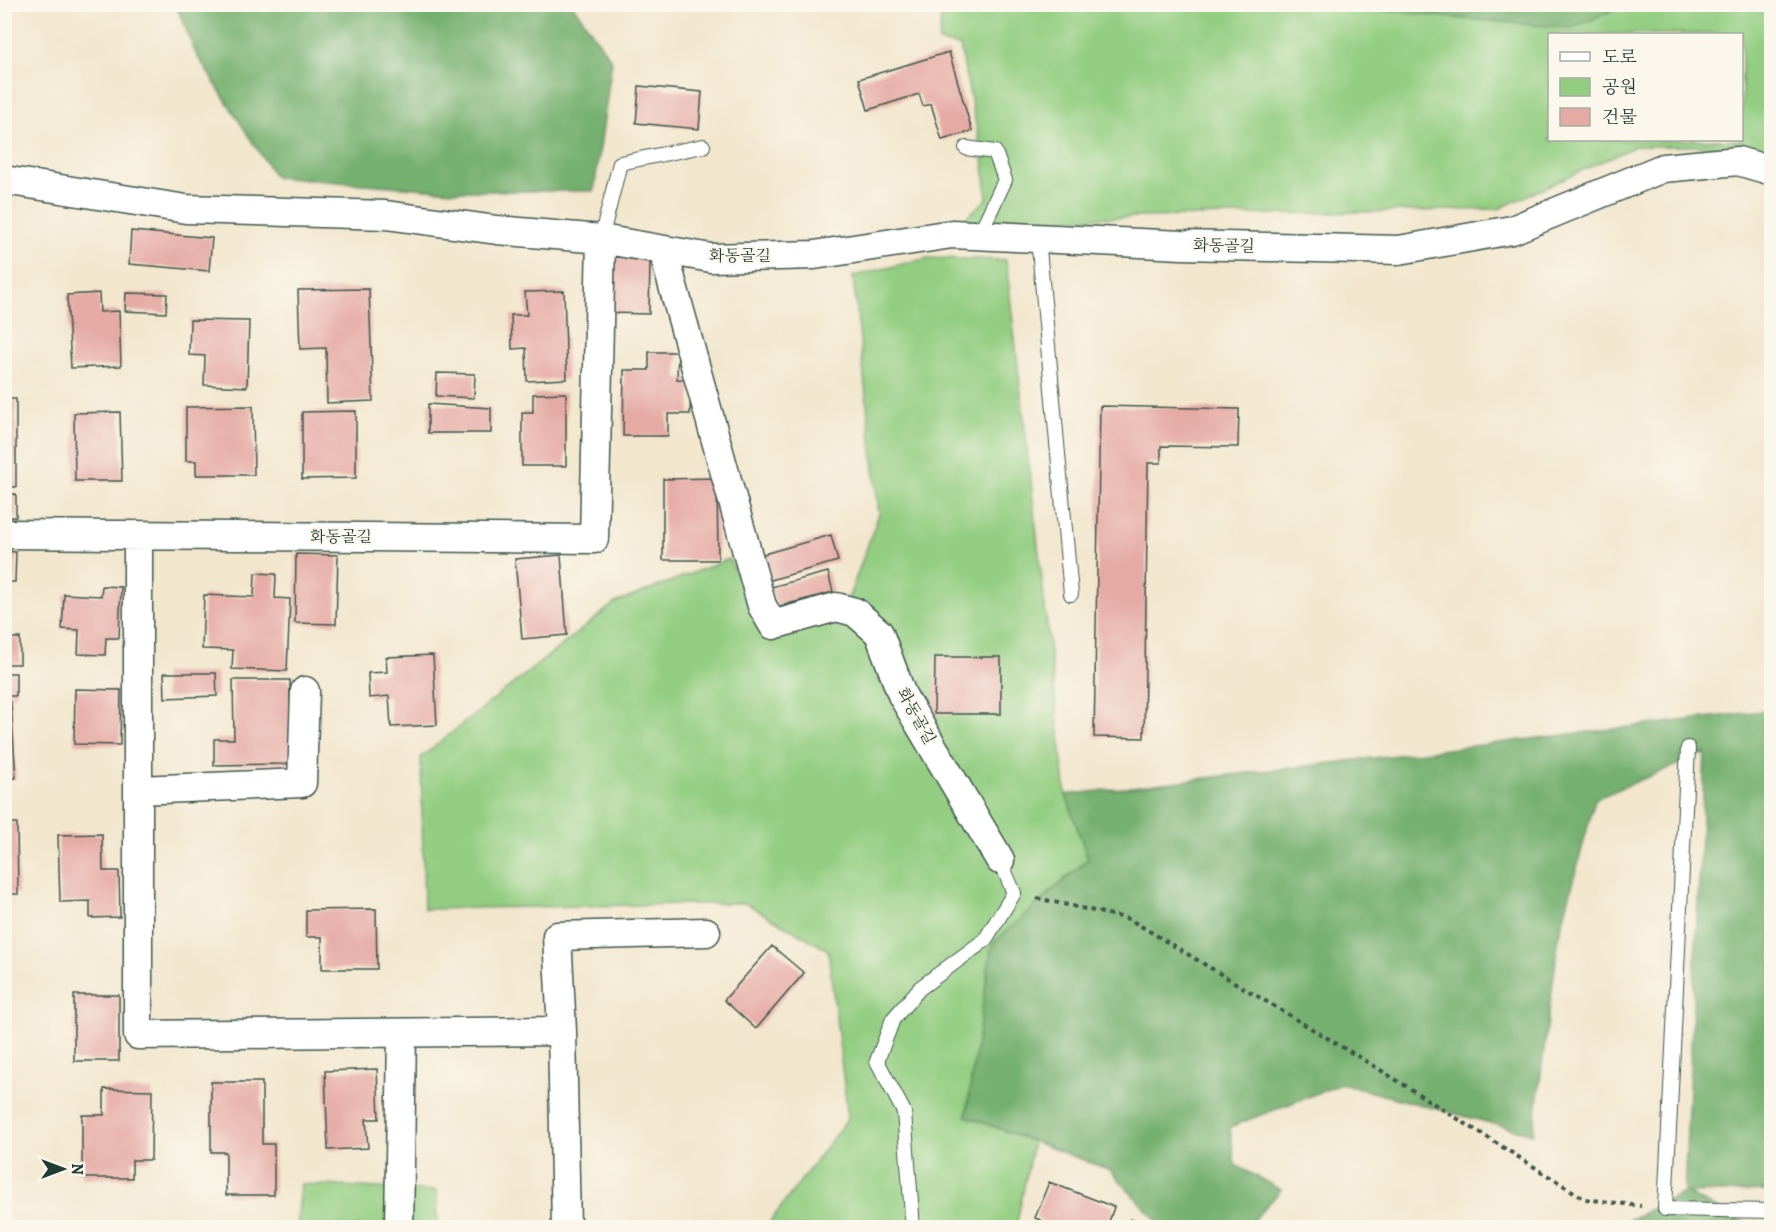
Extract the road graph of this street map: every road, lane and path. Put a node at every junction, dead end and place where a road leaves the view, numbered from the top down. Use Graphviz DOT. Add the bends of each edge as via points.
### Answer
graph roads {
  1 [pos="703,146"];
  2 [pos="966,148"];
  3 [pos="1772,171"];
  4 [pos="4,180"];
  5 [pos="979,235"];
  6 [pos="1038,238"];
  7 [pos="601,239"];
  8 [pos="663,250"];
  9 [pos="4,534"];
  10 [pos="138,535"];
  11 [pos="1071,594"];
  12 [pos="305,691"];
  13 [pos="1688,748"];
  14 [pos="138,790"];
  15 [pos="1000,860"];
  16 [pos="1014,893"];
  17 [pos="706,932"];
  18 [pos="562,1031"];
  19 [pos="402,1033"];
  20 [pos="1665,1209"];
  21 [pos="1772,1211"];
  22 [pos="399,1227"];
  23 [pos="566,1227"];
  24 [pos="913,1227"];
  1 -- 7 [label="lane" via="620,163"];
  2 -- 5 [label="lane" via="995,152 1005,180"];
  3 -- 6 [label="street, 화동골길" via="1738,161 1663,168 1512,230 1399,250"];
  4 -- 7 [label="street, 화동골길" via="186,209 386,215"];
  5 -- 6 [label="street, 화동골길"];
  5 -- 8 [label="street, 화동골길" via="952,234 814,255 711,258"];
  6 -- 11 [label="lane"];
  7 -- 8 [label="street, 화동골길"];
  7 -- 10 [label="street, 화동골길" via="594,538"];
  8 -- 15 [label="street, 화동골길" via="762,606 773,625 836,607 855,612 879,633 902,695"];
  9 -- 10 [label="street, 화동골길"];
  10 -- 14 [label="street"];
  12 -- 14 [label="street" via="302,783"];
  13 -- 20 [label="lane"];
  14 -- 19 [label="street" via="138,1035"];
  15 -- 16 [label="lane"];
  16 -- 20 [label="path" via="1129,919 1585,1199"];
  16 -- 24 [label="lane" via="985,940 920,988 892,1019 877,1061 904,1112"];
  17 -- 18 [label="street" via="557,936"];
  18 -- 19 [label="street"];
  18 -- 23 [label="street"];
  19 -- 22 [label="street"];
  20 -- 21 [label="lane"];
}
